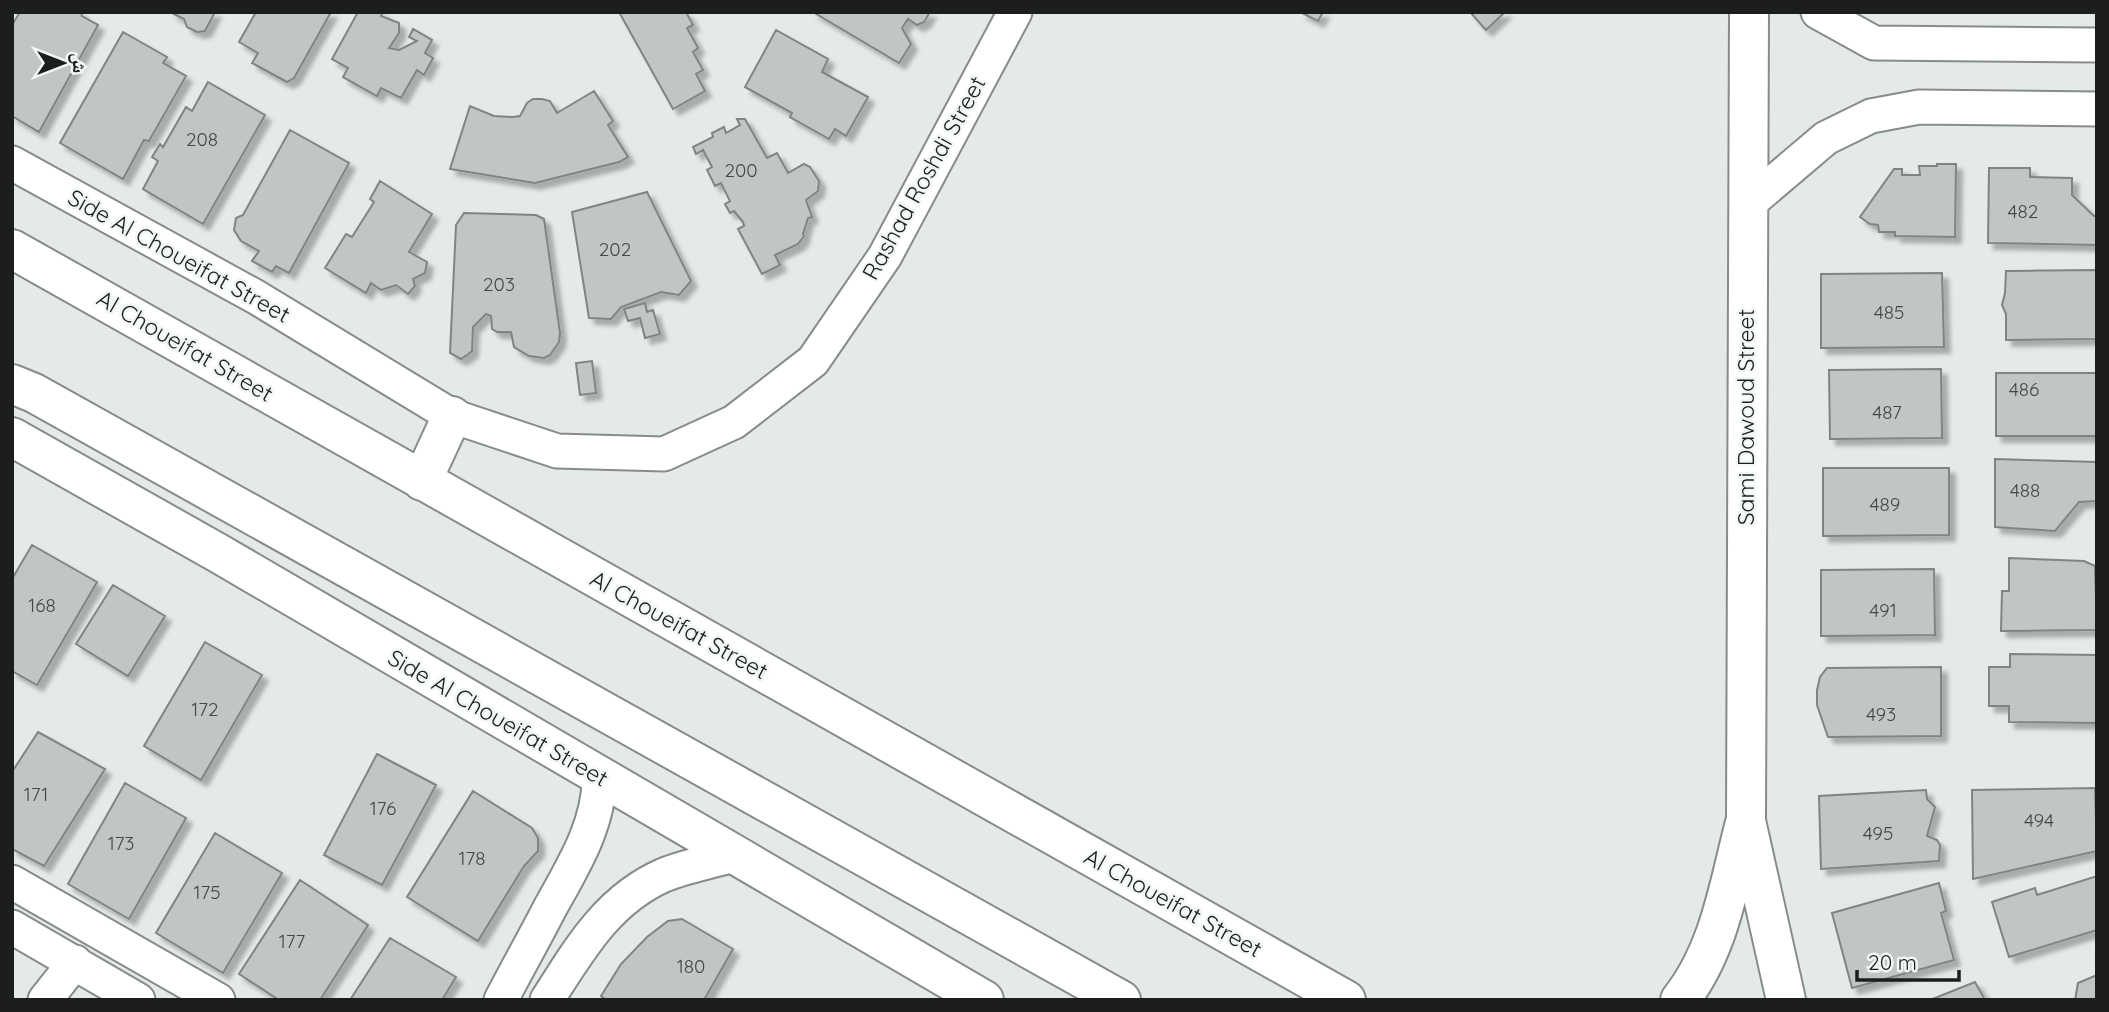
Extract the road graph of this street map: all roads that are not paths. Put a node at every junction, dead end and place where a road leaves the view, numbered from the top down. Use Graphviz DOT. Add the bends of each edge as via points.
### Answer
graph roads {
  1 [pos="1015,12"];
  2 [pos="1749,12"];
  3 [pos="1818,12"];
  4 [pos="2097,45"];
  5 [pos="2097,109"];
  6 [pos="12,163"];
  7 [pos="1747,205"];
  8 [pos="12,249"];
  9 [pos="12,384"];
  10 [pos="452,416"];
  11 [pos="12,437"];
  12 [pos="422,481"];
  13 [pos="599,777"];
  14 [pos="1746,821"];
  15 [pos="733,855"];
  16 [pos="12,882"];
  17 [pos="12,927"];
  18 [pos="75,962"];
  19 [pos="45,1000"];
  20 [pos="138,1000"];
  21 [pos="218,1000"];
  22 [pos="501,1000"];
  23 [pos="547,1000"];
  24 [pos="984,1000"];
  25 [pos="1121,1000"];
  26 [pos="1346,1000"];
  27 [pos="1680,1000"];
  28 [pos="1786,1000"];
  1 -- 10 [label="street, Rashad Roshdi Street" via="886,256 813,361 734,422 664,454 557,451"];
  2 -- 7 [label="main road, Sami Dawoud Street"];
  3 -- 4 [label="street" via="1874,43"];
  5 -- 7 [label="street" via="1919,107 1871,116 1826,138"];
  6 -- 10 [label="street, Side Al Choueifat Street" via="256,297"];
  7 -- 14 [label="main road, Sami Dawoud Street"];
  8 -- 12 [label="main road, Al Choueifat Street"];
  9 -- 25 [label="main road"];
  10 -- 12 [label="main road"];
  11 -- 13 [label="main road, Side Al Choueifat Street"];
  12 -- 26 [label="main road, Al Choueifat Street"];
  13 -- 15 [label="main road, Side Al Choueifat Street"];
  13 -- 22 [label="street" via="599,796 589,828"];
  14 -- 27 [label="main road, Sami Dawoud Street" via="1716,936"];
  14 -- 28 [label="main road, Sami Dawoud Street"];
  15 -- 23 [label="street" via="665,875 615,905 581,946"];
  15 -- 24 [label="main road, Side Al Choueifat Street"];
  16 -- 21 [label="street"];
  17 -- 18 [label="street"];
  18 -- 19 [label="street"];
  18 -- 20 [label="street"];
}
